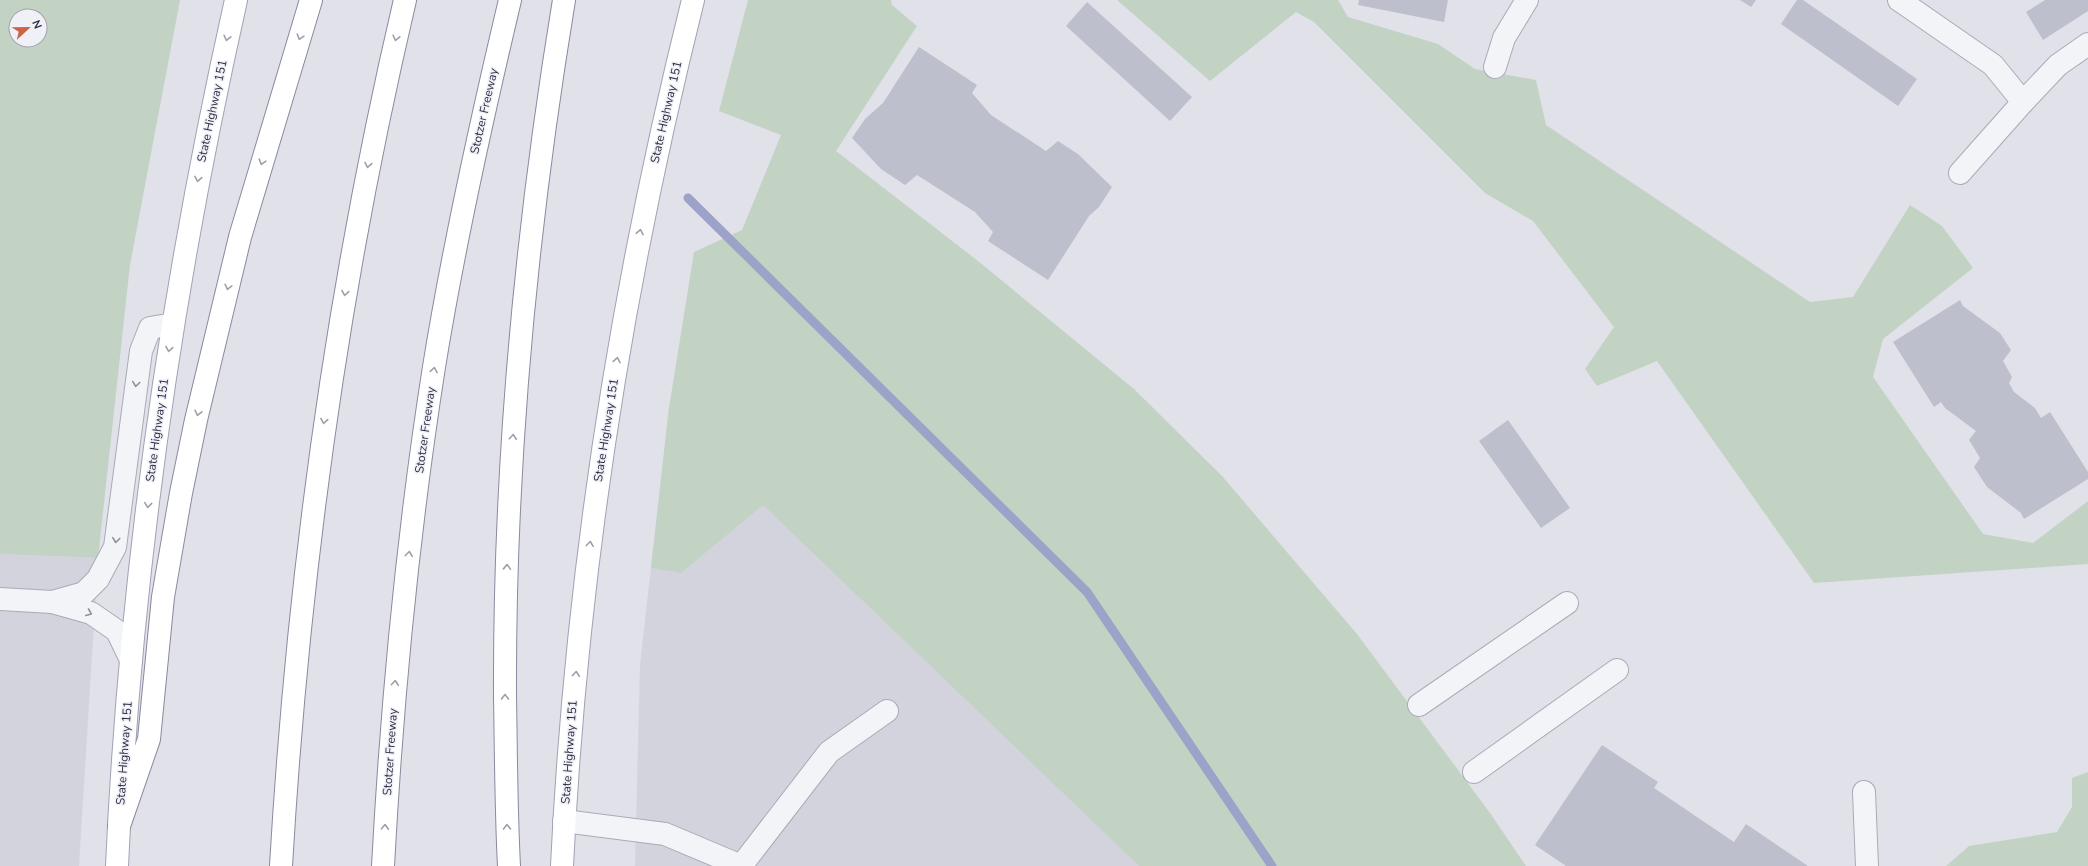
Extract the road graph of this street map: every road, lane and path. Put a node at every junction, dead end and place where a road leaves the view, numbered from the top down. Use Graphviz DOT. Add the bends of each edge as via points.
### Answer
graph roads {
  1 [pos="236,0"];
  2 [pos="312,0"];
  3 [pos="405,0"];
  4 [pos="510,0"];
  5 [pos="564,0"];
  6 [pos="693,0"];
  7 [pos="1527,0"];
  8 [pos="1899,0"];
  9 [pos="2088,44"];
  10 [pos="1495,66"];
  11 [pos="2023,102"];
  12 [pos="1960,173"];
  13 [pos="173,324"];
  14 [pos="0,600"];
  15 [pos="52,602"];
  16 [pos="1567,603"];
  17 [pos="131,660"];
  18 [pos="1617,670"];
  19 [pos="1419,706"];
  20 [pos="887,711"];
  21 [pos="1474,772"];
  22 [pos="1864,792"];
  23 [pos="564,821"];
  24 [pos="119,826"];
  25 [pos="117,866"];
  26 [pos="281,866"];
  27 [pos="383,866"];
  28 [pos="509,866"];
  29 [pos="562,866"];
  30 [pos="741,866"];
  31 [pos="1867,866"];
  1 -- 13 [label="main road, State Highway 151, one-way" via="202,161"];
  2 -- 24 [label="main road, one-way" via="240,237 198,412 163,597 148,739"];
  3 -- 26 [label="main road, one-way" via="359,211 321,440 296,664"];
  27 -- 4 [label="main road, Stotzer Freeway, one-way" via="398,650 426,421 462,213"];
  28 -- 5 [label="main road, one-way" via="505,644 512,439 534,211"];
  23 -- 6 [label="main road, State Highway 151, one-way" via="572,711 588,562 613,380 666,106"];
  7 -- 10 [label="lane" via="1504,38"];
  8 -- 11 [label="lane" via="1993,65"];
  9 -- 11 [label="lane" via="2058,65"];
  11 -- 12 [label="lane"];
  13 -- 15 [label="lane, one-way" via="150,328 141,351 115,547 98,579 84,593"];
  13 -- 17 [label="main road, State Highway 151, one-way" via="149,492"];
  14 -- 15 [label="lane"];
  15 -- 17 [label="lane, one-way" via="91,613 117,631"];
  16 -- 19 [label="lane"];
  17 -- 24 [label="main road, State Highway 151"];
  18 -- 21 [label="lane"];
  20 -- 30 [label="lane" via="829,752"];
  22 -- 31 [label="lane"];
  23 -- 29 [label="main road, State Highway 151"];
  23 -- 30 [label="lane" via="665,834"];
  24 -- 25 [label="main road, State Highway 151"];
}
